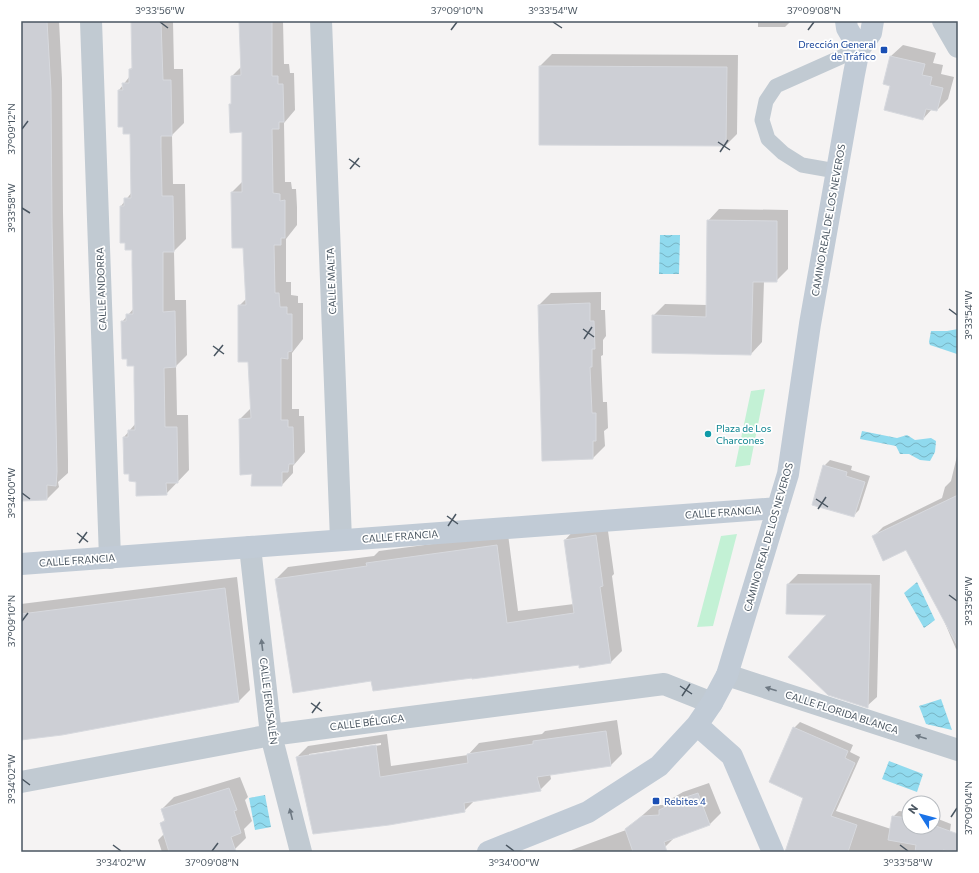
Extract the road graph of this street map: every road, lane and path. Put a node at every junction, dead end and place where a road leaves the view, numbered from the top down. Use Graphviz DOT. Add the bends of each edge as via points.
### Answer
graph roads {
  1 [pos="91,21"];
  2 [pos="321,21"];
  3 [pos="846,21"];
  4 [pos="873,21"];
  5 [pos="943,21"];
  6 [pos="958,47"];
  7 [pos="859,49"];
  8 [pos="836,171"];
  9 [pos="778,508"];
  10 [pos="341,540"];
  11 [pos="250,547"];
  12 [pos="110,558"];
  13 [pos="21,564"];
  14 [pos="727,675"];
  15 [pos="712,703"];
  16 [pos="697,725"];
  17 [pos="271,735"];
  18 [pos="958,750"];
  19 [pos="21,782"];
  20 [pos="301,852"];
  21 [pos="488,852"];
  22 [pos="773,852"];
  1 -- 12 [label="street, CALLE ANDORRA"];
  2 -- 10 [label="street, CALLE MALTA"];
  3 -- 7 [label="street" via="847,28"];
  4 -- 7 [label="street, CAMINO REAL DE LOS NEVEROS" via="870,33"];
  5 -- 6 [label="street"];
  7 -- 8 [label="street, CAMINO REAL DE LOS NEVEROS"];
  7 -- 8 [label="lane" via="776,86 766,100 762,120 768,140 782,153 802,164"];
  8 -- 9 [label="street, CAMINO REAL DE LOS NEVEROS" via="788,474"];
  9 -- 10 [label="street, CALLE FRANCIA"];
  9 -- 14 [label="street, CAMINO REAL DE LOS NEVEROS"];
  10 -- 11 [label="street, CALLE FRANCIA"];
  11 -- 12 [label="street, CALLE FRANCIA"];
  17 -- 11 [label="street, CALLE JERUSALÉN, one-way"];
  12 -- 13 [label="street, CALLE FRANCIA"];
  14 -- 15 [label="street, CAMINO REAL DE LOS NEVEROS"];
  18 -- 14 [label="street, CALLE FLORIDA BLANCA, one-way"];
  15 -- 16 [label="street, CAMINO REAL DE LOS NEVEROS"];
  15 -- 17 [label="street, CALLE BÉLGICA" via="664,684"];
  16 -- 21 [label="street, CAMINO REAL DE LOS NEVEROS" via="659,766 588,812"];
  16 -- 22 [label="street" via="732,756"];
  17 -- 19 [label="street, CALLE BÉLGICA"];
  20 -- 17 [label="street, CALLE JERUSALÉN, one-way"];
}
